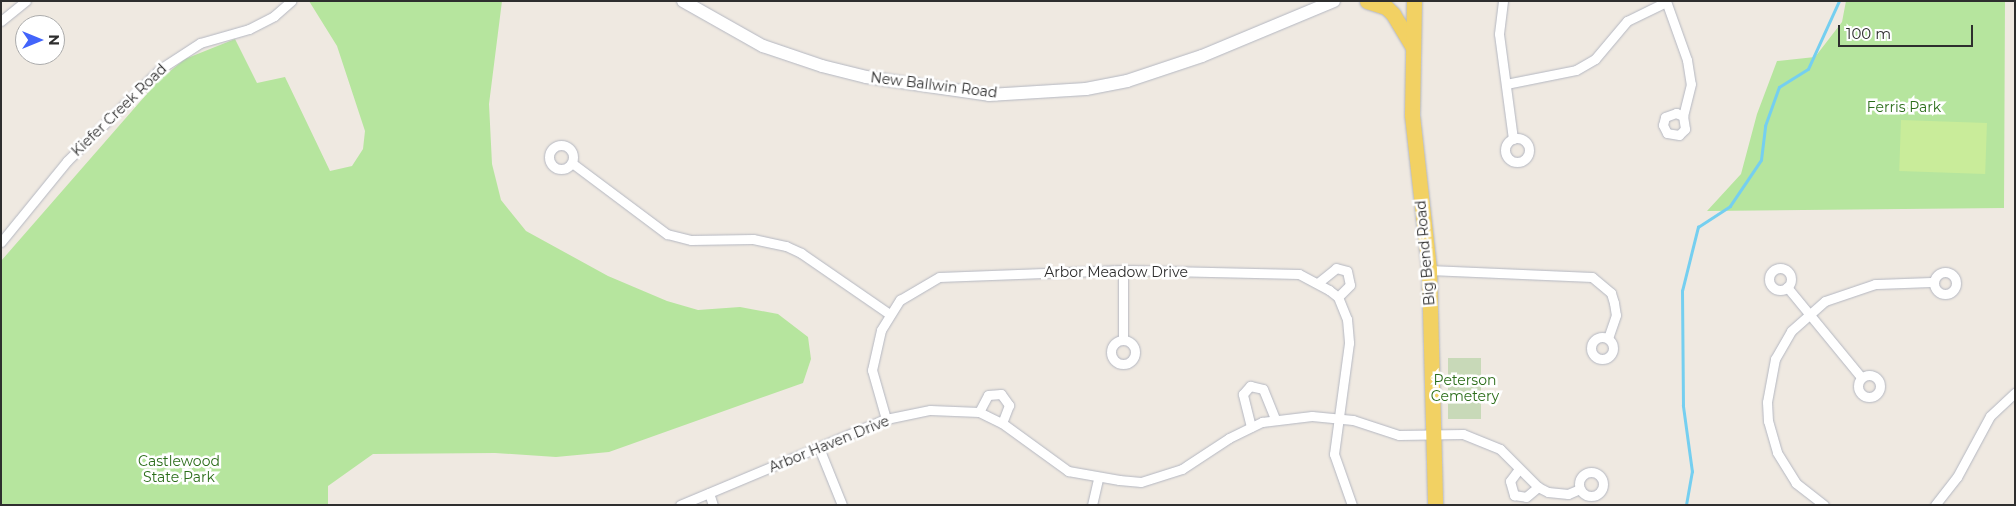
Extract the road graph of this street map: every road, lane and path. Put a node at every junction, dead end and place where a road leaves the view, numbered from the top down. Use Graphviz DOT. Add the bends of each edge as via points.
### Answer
graph roads {
  1 [pos="26,1"];
  2 [pos="290,1"];
  3 [pos="683,1"];
  4 [pos="1334,1"];
  5 [pos="1368,1"];
  6 [pos="1414,1"];
  7 [pos="1503,1"];
  8 [pos="1666,2"];
  9 [pos="1,21"];
  10 [pos="1413,47"];
  11 [pos="1506,84"];
  12 [pos="1683,116"];
  13 [pos="1513,139"];
  14 [pos="572,163"];
  15 [pos="1,242"];
  16 [pos="1123,270"];
  17 [pos="1429,270"];
  18 [pos="1319,282"];
  19 [pos="1933,282"];
  20 [pos="1787,288"];
  21 [pos="1338,297"];
  22 [pos="888,313"];
  23 [pos="1808,314"];
  24 [pos="1608,338"];
  25 [pos="1123,340"];
  26 [pos="1861,377"];
  27 [pos="2015,393"];
  28 [pos="979,412"];
  29 [pos="1338,417"];
  30 [pos="886,419"];
  31 [pos="1275,419"];
  32 [pos="1002,422"];
  33 [pos="1251,427"];
  34 [pos="1433,435"];
  35 [pos="819,448"];
  36 [pos="1519,469"];
  37 [pos="1098,478"];
  38 [pos="1538,488"];
  39 [pos="1580,489"];
  40 [pos="709,493"];
  41 [pos="680,505"];
  42 [pos="714,505"];
  43 [pos="842,505"];
  44 [pos="1092,505"];
  45 [pos="1352,505"];
  46 [pos="1435,505"];
  47 [pos="1824,505"];
  48 [pos="1935,505"];
  1 -- 9 [label="street"];
  2 -- 15 [label="street, Kiefer Creek Road" via="274,16 200,44 160,69 67,161"];
  3 -- 4 [label="street, New Ballwin Road" via="763,46 822,66 866,77 990,95 1086,89 1127,81 1202,56"];
  5 -- 10 [label="main road" via="1386,7 1393,14"];
  6 -- 10 [label="main road, Big Bend Road"];
  7 -- 11 [label="street" via="1499,34"];
  8 -- 11 [label="street" via="1627,21 1595,59 1576,70"];
  8 -- 12 [label="street" via="1691,72"];
  10 -- 17 [label="main road, Big Bend Road" via="1412,115"];
  11 -- 13 [label="street"];
  14 -- 22 [label="street" via="667,234 690,240 753,239 786,246 801,252"];
  16 -- 18 [label="street, Arbor Meadow Drive" via="1288,272"];
  16 -- 22 [label="street, Arbor Meadow Drive" via="939,276 911,291"];
  16 -- 25 [label="street"];
  17 -- 24 [label="street" via="1592,277 1611,293 1614,303 1616,315"];
  17 -- 34 [label="main road, Big Bend Road"];
  18 -- 21 [label="street, Arbor Meadow Drive"];
  18 -- 21 [label="street" via="1336,268 1347,271 1350,285"];
  19 -- 23 [label="street" via="1889,282 1860,287 1825,301"];
  20 -- 23 [label="street"];
  21 -- 29 [label="street" via="1347,319 1350,343"];
  22 -- 30 [label="street, Arbor Meadow Drive" via="872,370"];
  23 -- 26 [label="street"];
  23 -- 47 [label="street" via="1791,331 1775,358 1768,387 1768,420 1777,452 1786,469 1804,491"];
  27 -- 48 [label="street" via="1990,416 1957,477"];
  28 -- 30 [label="street, Arbor Haven Drive" via="930,410"];
  28 -- 32 [label="street, Arbor Haven Drive"];
  28 -- 32 [label="street" via="988,395 1002,394 1009,405"];
  29 -- 31 [label="street, Arbor Haven Drive"];
  29 -- 34 [label="street, Arbor Haven Drive" via="1399,434"];
  29 -- 45 [label="street" via="1336,465"];
  30 -- 35 [label="street, Arbor Haven Drive"];
  31 -- 33 [label="street, Arbor Haven Drive"];
  31 -- 33 [label="street" via="1263,389 1250,386 1243,394"];
  32 -- 37 [label="street, Arbor Haven Drive" via="1068,471"];
  33 -- 37 [label="street, Arbor Haven Drive" via="1182,469 1159,478 1141,482"];
  34 -- 36 [label="street, Arbor Haven Drive" via="1463,434 1489,442"];
  34 -- 46 [label="main road, Big Bend Road"];
  35 -- 40 [label="street, Arbor Haven Drive"];
  35 -- 43 [label="street"];
  36 -- 38 [label="street, Arbor Haven Drive"];
  36 -- 38 [label="street" via="1510,481 1514,495 1526,496"];
  37 -- 44 [label="street"];
  38 -- 39 [label="street" via="1558,495"];
  40 -- 41 [label="street, Arbor Haven Drive"];
  40 -- 42 [label="street"];
}
